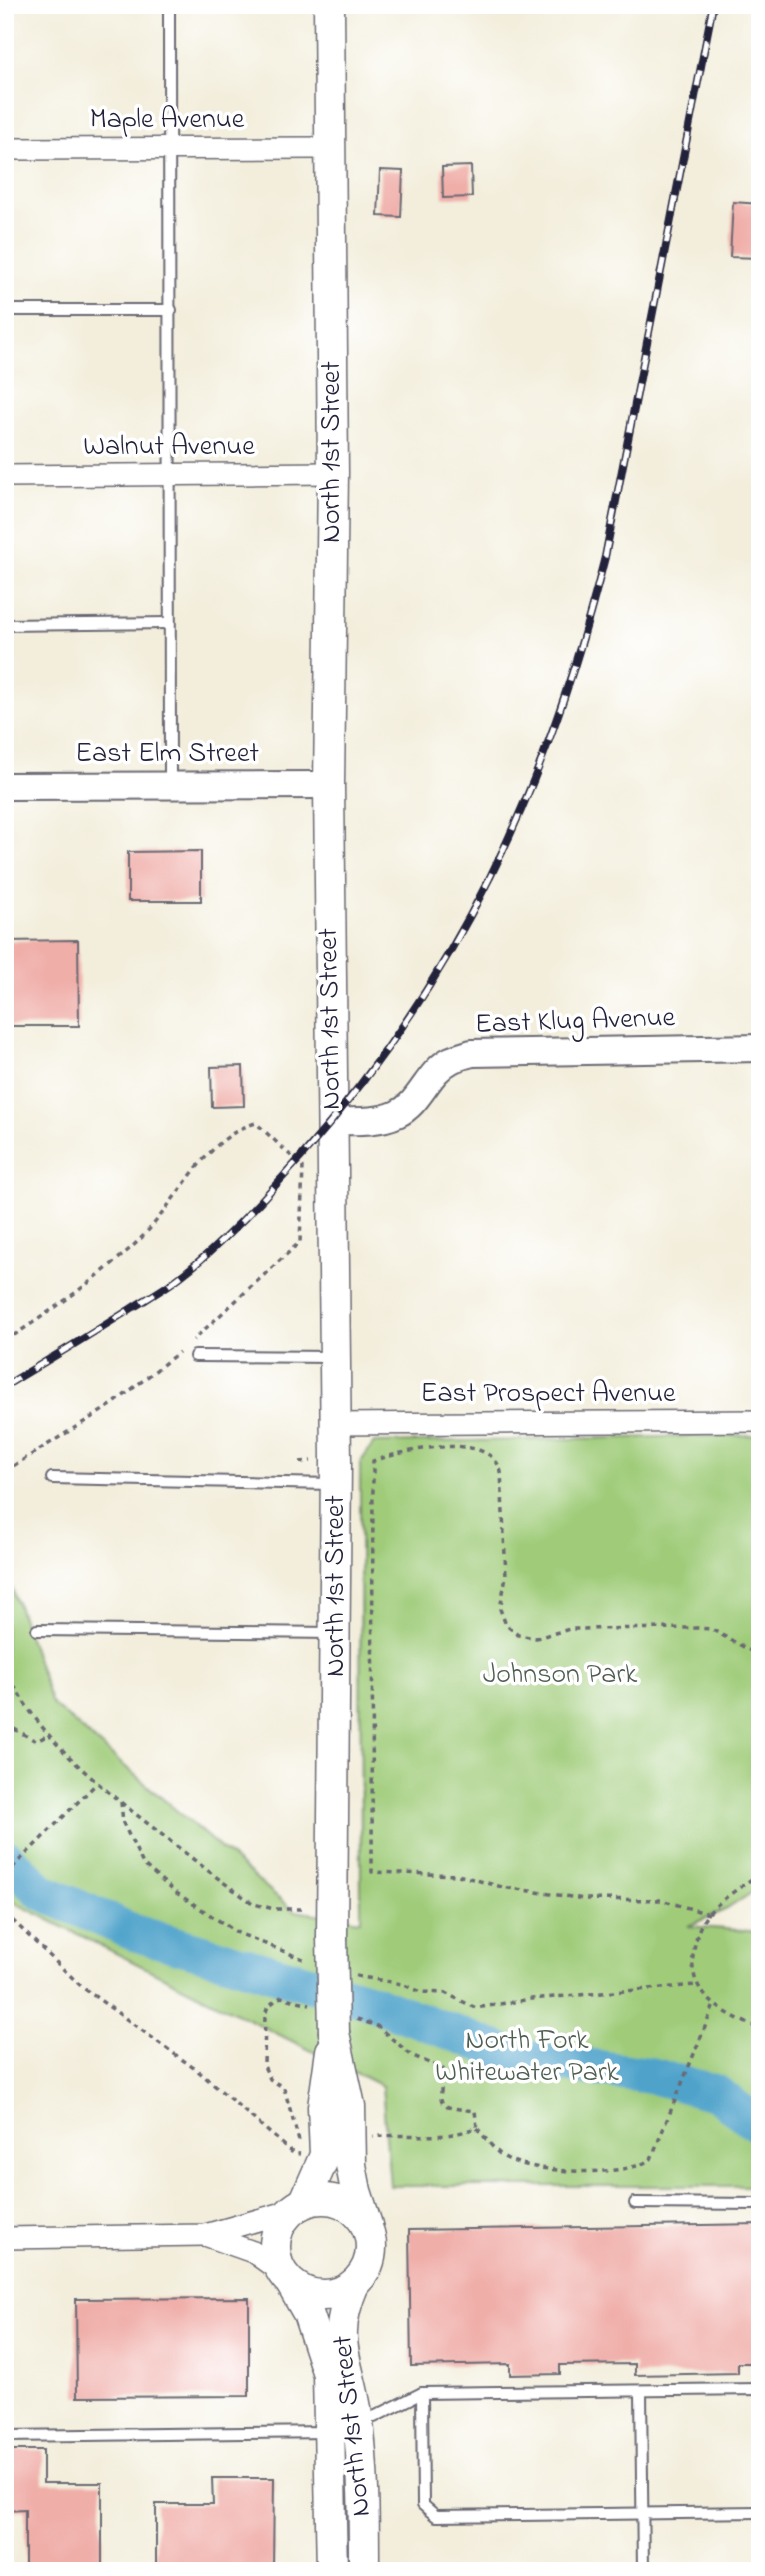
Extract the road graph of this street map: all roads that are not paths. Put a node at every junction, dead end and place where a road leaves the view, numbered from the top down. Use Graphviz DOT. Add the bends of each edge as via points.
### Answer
graph roads {
  1 [pos="169,5"];
  2 [pos="329,5"];
  3 [pos="169,148"];
  4 [pos="329,148"];
  5 [pos="5,149"];
  6 [pos="5,310"];
  7 [pos="171,310"];
  8 [pos="333,473"];
  9 [pos="172,475"];
  10 [pos="5,476"];
  11 [pos="168,623"];
  12 [pos="5,625"];
  13 [pos="170,785"];
  14 [pos="329,785"];
  15 [pos="5,786"];
  16 [pos="760,1048"];
  17 [pos="332,1121"];
  18 [pos="195,1356"];
  19 [pos="335,1357"];
  20 [pos="760,1421"];
  21 [pos="336,1424"];
  22 [pos="52,1478"];
  23 [pos="336,1484"];
  24 [pos="37,1630"];
  25 [pos="336,1633"];
  26 [pos="334,2033"];
  27 [pos="635,2203"];
  28 [pos="760,2204"];
  29 [pos="297,2207"];
  30 [pos="368,2229"];
  31 [pos="205,2235"];
  32 [pos="5,2238"];
  33 [pos="287,2279"];
  34 [pos="354,2284"];
  35 [pos="760,2389"];
  36 [pos="641,2390"];
  37 [pos="422,2393"];
  38 [pos="357,2414"];
  39 [pos="331,2432"];
  40 [pos="5,2436"];
  41 [pos="760,2512"];
  42 [pos="642,2514"];
  43 [pos="332,2571"];
  44 [pos="364,2571"];
  45 [pos="643,2571"];
  1 -- 3 [label="lane"];
  2 -- 4 [label="main road, North 1st Street"];
  3 -- 4 [label="street, Maple Avenue"];
  3 -- 5 [label="street, Maple Avenue"];
  3 -- 7 [label="lane"];
  4 -- 8 [label="main road, North 1st Street"];
  6 -- 7 [label="lane"];
  7 -- 9 [label="lane"];
  8 -- 9 [label="street, Walnut Avenue"];
  8 -- 14 [label="main road, North 1st Street"];
  9 -- 10 [label="street, Walnut Avenue"];
  9 -- 11 [label="lane"];
  11 -- 12 [label="lane"];
  11 -- 13 [label="lane"];
  13 -- 14 [label="street, East Elm Street"];
  13 -- 15 [label="street, East Elm Street"];
  14 -- 17 [label="main road, North 1st Street"];
  16 -- 17 [label="street, East Klug Avenue" via="472,1054 451,1059 436,1071 414,1102 397,1114 370,1121"];
  17 -- 19 [label="main road, North 1st Street"];
  18 -- 19 [label="lane"];
  19 -- 21 [label="main road, North 1st Street"];
  20 -- 21 [label="street, East Prospect Avenue"];
  21 -- 23 [label="main road, North 1st Street"];
  22 -- 23 [label="lane"];
  23 -- 25 [label="main road, North 1st Street"];
  24 -- 25 [label="lane"];
  25 -- 26 [label="main road, North 1st Street, bridge"];
  26 -- 29 [label="main road, North 1st Street" via="323,2106 324,2162"];
  26 -- 30 [label="main road, North 1st Street" via="350,2106 351,2165"];
  27 -- 28 [label="lane"];
  29 -- 30 [label="main road" via="318,2199 334,2200 348,2206"];
  29 -- 31 [label="street"];
  29 -- 33 [label="main road" via="280,2225 275,2241 275,2257"];
  30 -- 34 [label="main road" via="370,2259"];
  31 -- 32 [label="street"];
  31 -- 33 [label="street" via="253,2252"];
  33 -- 34 [label="main road" via="307,2293 323,2296"];
  33 -- 39 [label="main road, North 1st Street" via="308,2313 328,2374"];
  34 -- 38 [label="main road, North 1st Street" via="340,2334"];
  35 -- 36 [label="lane"];
  36 -- 37 [label="lane"];
  36 -- 42 [label="lane"];
  37 -- 38 [label="lane" via="374,2417"];
  37 -- 42 [label="lane" via="423,2505 436,2516"];
  38 -- 44 [label="main road, North 1st Street"];
  39 -- 40 [label="lane"];
  39 -- 43 [label="main road, North 1st Street"];
  41 -- 42 [label="lane"];
  42 -- 45 [label="lane"];
}
